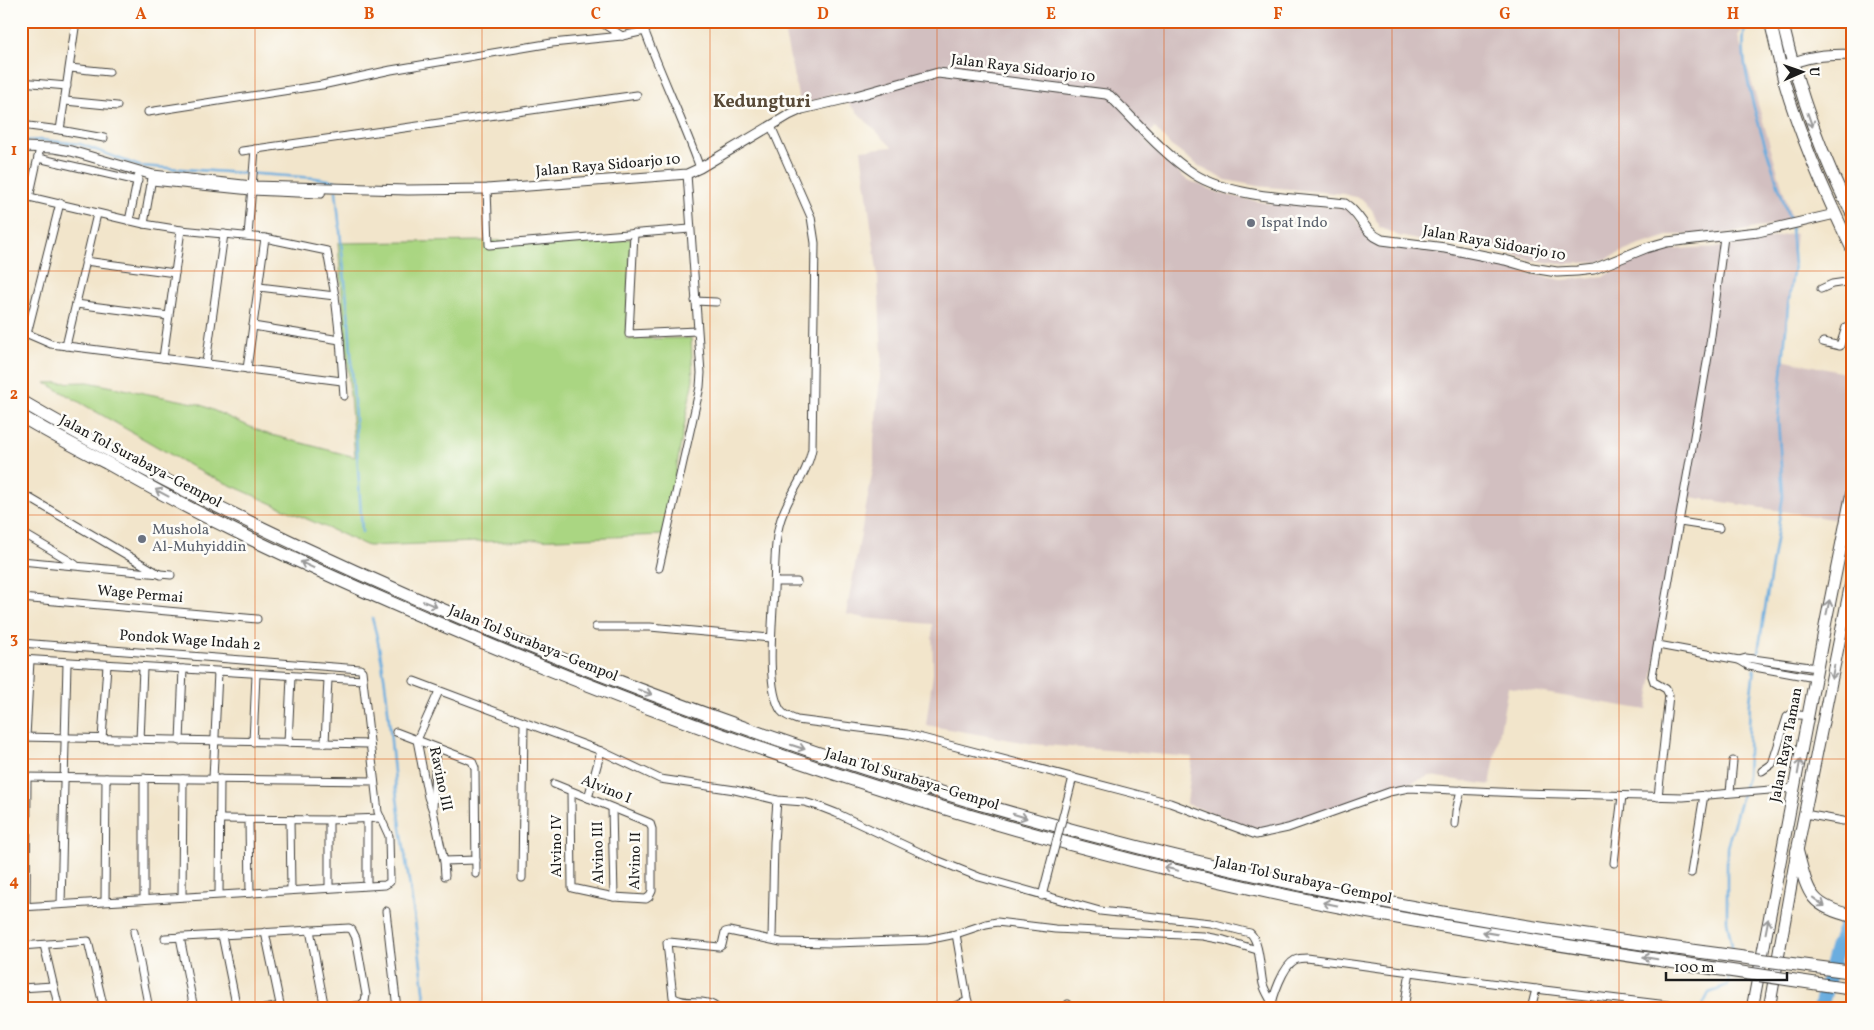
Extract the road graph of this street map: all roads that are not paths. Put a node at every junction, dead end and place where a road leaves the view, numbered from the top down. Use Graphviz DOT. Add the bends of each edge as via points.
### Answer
graph roads {
  1 [pos="76,21"];
  2 [pos="91,21"];
  3 [pos="599,21"];
  4 [pos="641,21"];
  5 [pos="1770,21"];
  6 [pos="1782,21"];
  7 [pos="103,24"];
  8 [pos="645,31"];
  9 [pos="622,36"];
  10 [pos="1853,55"];
  11 [pos="70,68"];
  12 [pos="1781,68"];
  13 [pos="1794,68"];
  14 [pos="109,72"];
  15 [pos="21,82"];
  16 [pos="67,86"];
  17 [pos="637,95"];
  18 [pos="65,101"];
  19 [pos="117,106"];
  20 [pos="148,112"];
  21 [pos="21,126"];
  22 [pos="771,126"];
  23 [pos="60,130"];
  24 [pos="104,138"];
  25 [pos="21,147"];
  26 [pos="40,148"];
  27 [pos="255,149"];
  28 [pos="242,151"];
  29 [pos="38,158"];
  30 [pos="700,168"];
  31 [pos="686,174"];
  32 [pos="138,176"];
  33 [pos="152,178"];
  34 [pos="252,186"];
  35 [pos="487,189"];
  36 [pos="23,197"];
  37 [pos="60,203"];
  38 [pos="97,214"];
  39 [pos="1835,214"];
  40 [pos="1853,216"];
  41 [pos="130,221"];
  42 [pos="144,224"];
  43 [pos="690,229"];
  44 [pos="181,230"];
  45 [pos="634,233"];
  46 [pos="224,234"];
  47 [pos="248,236"];
  48 [pos="1724,237"];
  49 [pos="265,238"];
  50 [pos="1853,251"];
  51 [pos="85,261"];
  52 [pos="175,272"];
  53 [pos="1853,281"];
  54 [pos="259,287"];
  55 [pos="1821,289"];
  56 [pos="335,296"];
  57 [pos="695,301"];
  58 [pos="716,302"];
  59 [pos="76,304"];
  60 [pos="169,316"];
  61 [pos="253,326"];
  62 [pos="1853,326"];
  63 [pos="697,331"];
  64 [pos="24,333"];
  65 [pos="340,340"];
  66 [pos="1823,342"];
  67 [pos="66,346"];
  68 [pos="164,358"];
  69 [pos="206,363"];
  70 [pos="247,369"];
  71 [pos="342,381"];
  72 [pos="344,396"];
  73 [pos="21,400"];
  74 [pos="21,416"];
  75 [pos="1853,487"];
  76 [pos="21,492"];
  77 [pos="1680,522"];
  78 [pos="1719,528"];
  79 [pos="21,532"];
  80 [pos="21,561"];
  81 [pos="78,566"];
  82 [pos="659,568"];
  83 [pos="1853,573"];
  84 [pos="161,575"];
  85 [pos="172,575"];
  86 [pos="774,582"];
  87 [pos="798,582"];
  88 [pos="21,598"];
  89 [pos="257,619"];
  90 [pos="1849,623"];
  91 [pos="596,627"];
  92 [pos="771,638"];
  93 [pos="21,643"];
  94 [pos="1658,645"];
  95 [pos="21,659"];
  96 [pos="30,660"];
  97 [pos="67,663"];
  98 [pos="106,665"];
  99 [pos="144,668"];
  100 [pos="182,669"];
  101 [pos="218,672"];
  102 [pos="1816,673"];
  103 [pos="256,675"];
  104 [pos="291,677"];
  105 [pos="328,679"];
  106 [pos="362,680"];
  107 [pos="414,681"];
  108 [pos="439,691"];
  109 [pos="1808,716"];
  110 [pos="524,723"];
  111 [pos="396,732"];
  112 [pos="24,737"];
  113 [pos="66,738"];
  114 [pos="102,739"];
  115 [pos="140,740"];
  116 [pos="180,740"];
  117 [pos="417,740"];
  118 [pos="215,741"];
  119 [pos="253,742"];
  120 [pos="288,743"];
  121 [pos="325,744"];
  122 [pos="370,744"];
  123 [pos="436,748"];
  124 [pos="601,751"];
  125 [pos="1733,761"];
  126 [pos="1762,771"];
  127 [pos="1073,776"];
  128 [pos="24,777"];
  129 [pos="65,777"];
  130 [pos="106,778"];
  131 [pos="144,778"];
  132 [pos="183,779"];
  133 [pos="217,779"];
  134 [pos="374,781"];
  135 [pos="554,784"];
  136 [pos="1795,788"];
  137 [pos="1461,790"];
  138 [pos="571,791"];
  139 [pos="1733,792"];
  140 [pos="1704,795"];
  141 [pos="1622,796"];
  142 [pos="1658,797"];
  143 [pos="588,798"];
  144 [pos="777,800"];
  145 [pos="612,808"];
  146 [pos="433,811"];
  147 [pos="1805,814"];
  148 [pos="381,818"];
  149 [pos="220,819"];
  150 [pos="367,819"];
  151 [pos="249,820"];
  152 [pos="290,820"];
  153 [pos="330,820"];
  154 [pos="647,820"];
  155 [pos="1842,821"];
  156 [pos="1455,824"];
  157 [pos="1798,852"];
  158 [pos="476,860"];
  159 [pos="444,861"];
  160 [pos="1614,863"];
  161 [pos="1691,873"];
  162 [pos="476,874"];
  163 [pos="445,876"];
  164 [pos="522,878"];
  165 [pos="367,885"];
  166 [pos="329,888"];
  167 [pos="291,890"];
  168 [pos="250,893"];
  169 [pos="219,894"];
  170 [pos="182,896"];
  171 [pos="1042,896"];
  172 [pos="614,897"];
  173 [pos="144,899"];
  174 [pos="105,901"];
  175 [pos="62,904"];
  176 [pos="24,907"];
  177 [pos="386,911"];
  178 [pos="1853,916"];
  179 [pos="310,930"];
  180 [pos="134,932"];
  181 [pos="265,932"];
  182 [pos="956,934"];
  183 [pos="222,935"];
  184 [pos="180,937"];
  185 [pos="165,938"];
  186 [pos="772,939"];
  187 [pos="44,944"];
  188 [pos="21,946"];
  189 [pos="1258,950"];
  190 [pos="1410,971"];
  191 [pos="1853,972"];
  192 [pos="54,986"];
  193 [pos="21,988"];
  194 [pos="1536,989"];
  195 [pos="1853,989"];
  196 [pos="968,1005"];
  197 [pos="1271,1006"];
  198 [pos="281,1007"];
  199 [pos="1692,1008"];
  200 [pos="59,1009"];
  201 [pos="104,1009"];
  202 [pos="149,1009"];
  203 [pos="194,1009"];
  204 [pos="237,1009"];
  205 [pos="264,1009"];
  206 [pos="325,1009"];
  207 [pos="340,1009"];
  208 [pos="397,1009"];
  209 [pos="718,1009"];
  210 [pos="947,1009"];
  211 [pos="1404,1009"];
  212 [pos="1531,1009"];
  213 [pos="1752,1009"];
  214 [pos="1769,1009"];
  1 -- 11 [label="street"];
  2 -- 7 [label="street"];
  3 -- 9 [label="street"];
  4 -- 8 [label="street"];
  5 -- 12 [label="highway"];
  6 -- 13 [label="highway"];
  8 -- 9 [label="street"];
  8 -- 30 [label="street"];
  9 -- 20 [label="street" via="552,43 390,70 322,85"];
  10 -- 13 [label="main road" via="1818,55"];
  11 -- 14 [label="street"];
  11 -- 16 [label="street"];
  12 -- 13 [label="main road"];
  12 -- 39 [label="highway" via="1805,142"];
  13 -- 40 [label="highway, one-way" via="1816,136"];
  15 -- 16 [label="street"];
  16 -- 18 [label="street"];
  17 -- 27 [label="street"];
  18 -- 19 [label="street"];
  18 -- 23 [label="street"];
  21 -- 23 [label="street"];
  22 -- 30 [label="street, Jalan Raya Sidoarjo 10"];
  22 -- 48 [label="street, Jalan Raya Sidoarjo 10" via="802,109 932,74 1002,80 1106,94 1168,153 1209,182 1253,194 1345,204 1353,209 1373,236 1382,240 1445,248 1557,272 1594,269 1666,242"];
  22 -- 86 [label="street" via="811,217 816,279 812,449 779,524"];
  23 -- 24 [label="street"];
  25 -- 26 [label="street, Jalan Raya Sidoarjo 10"];
  26 -- 29 [label="street"];
  26 -- 32 [label="street, Jalan Raya Sidoarjo 10" via="71,151"];
  27 -- 28 [label="street"];
  27 -- 34 [label="street"];
  29 -- 32 [label="street"];
  29 -- 36 [label="street"];
  30 -- 31 [label="street, Jalan Raya Sidoarjo 10"];
  31 -- 35 [label="street, Jalan Raya Sidoarjo 10"];
  31 -- 43 [label="street"];
  32 -- 33 [label="street, Jalan Raya Sidoarjo 10"];
  32 -- 41 [label="street"];
  33 -- 34 [label="street, Jalan Raya Sidoarjo 10"];
  33 -- 42 [label="street"];
  34 -- 35 [label="street, Jalan Raya Sidoarjo 10"];
  34 -- 47 [label="street"];
  35 -- 45 [label="street" via="489,245"];
  36 -- 37 [label="street"];
  37 -- 38 [label="street"];
  37 -- 64 [label="street"];
  38 -- 41 [label="street"];
  38 -- 51 [label="street"];
  39 -- 48 [label="street, Jalan Raya Sidoarjo 10"];
  39 -- 50 [label="highway"];
  41 -- 42 [label="street"];
  42 -- 44 [label="street"];
  43 -- 45 [label="street"];
  43 -- 57 [label="street"];
  44 -- 46 [label="street"];
  44 -- 52 [label="street"];
  45 -- 63 [label="street" via="629,334"];
  46 -- 47 [label="street"];
  46 -- 69 [label="street"];
  47 -- 49 [label="street"];
  48 -- 77 [label="street"];
  49 -- 54 [label="street"];
  49 -- 56 [label="street" via="326,251"];
  51 -- 52 [label="street"];
  51 -- 59 [label="street"];
  52 -- 60 [label="street"];
  53 -- 55 [label="street"];
  54 -- 56 [label="street"];
  54 -- 61 [label="street"];
  56 -- 65 [label="street"];
  57 -- 58 [label="street"];
  57 -- 63 [label="street"];
  59 -- 60 [label="street"];
  59 -- 67 [label="street"];
  60 -- 68 [label="street"];
  61 -- 65 [label="street"];
  61 -- 70 [label="street"];
  62 -- 66 [label="street" via="1844,329 1840,346"];
  63 -- 82 [label="street" via="700,387"];
  64 -- 67 [label="street" via="44,342"];
  65 -- 71 [label="street"];
  67 -- 68 [label="street"];
  68 -- 69 [label="street"];
  69 -- 70 [label="street"];
  70 -- 71 [label="street"];
  71 -- 72 [label="street"];
  73 -- 191 [label="highway, Jalan Tol Surabaya–Gempol, one-way, bridge" via="186,490 385,585 636,689 896,779 1123,843 1296,884 1537,929"];
  195 -- 74 [label="highway, Jalan Tol Surabaya–Gempol, one-way, bridge" via="1400,918 1249,888 971,816 807,765 662,714 351,586 224,526"];
  102 -- 75 [label="highway, Jalan Raya Taman, one-way"];
  76 -- 84 [label="street"];
  77 -- 78 [label="street"];
  77 -- 94 [label="street"];
  79 -- 81 [label="street"];
  80 -- 81 [label="street"];
  81 -- 84 [label="street"];
  83 -- 90 [label="highway, Jalan Raya Taman"];
  84 -- 85 [label="street"];
  86 -- 87 [label="street"];
  86 -- 92 [label="street"];
  88 -- 89 [label="street, Wage Permai"];
  90 -- 147 [label="highway, Jalan Raya Taman, one-way"];
  91 -- 92 [label="street" via="650,627"];
  92 -- 127 [label="street" via="772,675 780,710 786,716 907,734"];
  93 -- 106 [label="street, Pondok Wage Indah 2" via="356,668 362,671"];
  94 -- 102 [label="street"];
  94 -- 142 [label="street" via="1653,680 1669,694"];
  95 -- 96 [label="street"];
  96 -- 97 [label="street"];
  96 -- 112 [label="street"];
  97 -- 98 [label="street"];
  97 -- 113 [label="street"];
  98 -- 99 [label="street"];
  98 -- 114 [label="street"];
  99 -- 100 [label="street"];
  99 -- 115 [label="street"];
  100 -- 101 [label="street"];
  100 -- 116 [label="street"];
  101 -- 103 [label="street"];
  101 -- 118 [label="street"];
  102 -- 109 [label="highway, Jalan Raya Taman"];
  103 -- 104 [label="street"];
  103 -- 119 [label="street"];
  104 -- 105 [label="street"];
  104 -- 120 [label="street"];
  105 -- 106 [label="street"];
  105 -- 121 [label="street"];
  106 -- 122 [label="street"];
  107 -- 108 [label="street"];
  108 -- 110 [label="street"];
  108 -- 117 [label="street, Ravino III"];
  109 -- 126 [label="street" via="1791,714 1787,717 1772,764"];
  136 -- 109 [label="highway, Jalan Raya Taman, one-way"];
  110 -- 124 [label="street"];
  110 -- 164 [label="street"];
  111 -- 117 [label="street"];
  112 -- 113 [label="street"];
  113 -- 114 [label="street"];
  113 -- 129 [label="street"];
  114 -- 115 [label="street"];
  115 -- 116 [label="street"];
  116 -- 118 [label="street"];
  117 -- 123 [label="street"];
  117 -- 146 [label="street, Ravino III"];
  118 -- 119 [label="street"];
  118 -- 133 [label="street"];
  119 -- 120 [label="street"];
  120 -- 121 [label="street"];
  121 -- 122 [label="street"];
  122 -- 134 [label="street"];
  123 -- 146 [label="street"];
  123 -- 158 [label="street" via="475,765"];
  124 -- 143 [label="street"];
  124 -- 144 [label="street" via="660,779"];
  125 -- 139 [label="street"];
  127 -- 137 [label="street" via="1170,803 1256,835 1288,828 1399,789"];
  127 -- 171 [label="street, bridge"];
  128 -- 129 [label="street"];
  128 -- 176 [label="street"];
  129 -- 130 [label="street"];
  129 -- 175 [label="street"];
  130 -- 131 [label="street"];
  130 -- 174 [label="street"];
  131 -- 132 [label="street"];
  131 -- 173 [label="street"];
  132 -- 133 [label="street"];
  132 -- 170 [label="street"];
  133 -- 134 [label="street"];
  133 -- 149 [label="street"];
  134 -- 148 [label="street"];
  135 -- 138 [label="street, Alvino I"];
  136 -- 139 [label="street"];
  213 -- 136 [label="highway, Jalan Raya Taman, one-way"];
  137 -- 141 [label="street"];
  137 -- 156 [label="street"];
  138 -- 143 [label="street, Alvino I"];
  138 -- 172 [label="street, Alvino IV" via="571,886"];
  139 -- 140 [label="street"];
  140 -- 142 [label="street"];
  140 -- 161 [label="street"];
  141 -- 142 [label="street"];
  141 -- 160 [label="street"];
  143 -- 145 [label="street, Alvino I"];
  144 -- 171 [label="street" via="818,806 943,863"];
  144 -- 186 [label="street"];
  145 -- 154 [label="street, Alvino I"];
  145 -- 172 [label="street, Alvino III"];
  146 -- 159 [label="street, Ravino III"];
  147 -- 155 [label="street"];
  147 -- 157 [label="highway, Jalan Raya Taman"];
  148 -- 150 [label="street"];
  148 -- 165 [label="street" via="389,836 390,882"];
  149 -- 151 [label="street"];
  149 -- 169 [label="street"];
  150 -- 153 [label="street"];
  150 -- 165 [label="street"];
  151 -- 152 [label="street"];
  151 -- 168 [label="street"];
  152 -- 153 [label="street"];
  152 -- 167 [label="street"];
  153 -- 166 [label="street"];
  154 -- 172 [label="street, Alvino II" via="652,829 651,895 646,899"];
  157 -- 178 [label="highway, one-way" via="1806,885 1813,898 1839,913"];
  157 -- 214 [label="highway, Jalan Raya Taman"];
  158 -- 159 [label="street"];
  158 -- 162 [label="street"];
  159 -- 163 [label="street, Ravino III"];
  165 -- 166 [label="street"];
  166 -- 167 [label="street"];
  167 -- 168 [label="street"];
  168 -- 169 [label="street"];
  169 -- 170 [label="street"];
  170 -- 173 [label="street"];
  171 -- 189 [label="street" via="1100,911 1210,923 1241,930 1253,936"];
  173 -- 174 [label="street"];
  174 -- 175 [label="street"];
  175 -- 176 [label="street"];
  177 -- 208 [label="street"];
  179 -- 181 [label="street"];
  179 -- 206 [label="street"];
  179 -- 207 [label="street" via="349,928 356,938 365,1001 361,1005"];
  180 -- 202 [label="street"];
  181 -- 183 [label="street"];
  181 -- 198 [label="street"];
  182 -- 186 [label="street" via="926,940 834,943"];
  182 -- 189 [label="street" via="986,924 1005,922 1055,929 1203,936"];
  182 -- 196 [label="street"];
  183 -- 184 [label="street"];
  183 -- 204 [label="street"];
  184 -- 185 [label="street"];
  184 -- 203 [label="street"];
  186 -- 209 [label="street" via="728,930 719,948 667,943 673,997 708,1003"];
  187 -- 188 [label="street"];
  187 -- 192 [label="street"];
  187 -- 201 [label="street" via="88,941"];
  189 -- 197 [label="street" via="1263,986"];
  190 -- 194 [label="street"];
  190 -- 197 [label="street" via="1313,958 1296,959 1282,974"];
  190 -- 211 [label="street"];
  192 -- 193 [label="street"];
  192 -- 200 [label="street"];
  194 -- 199 [label="street"];
  194 -- 212 [label="street"];
  196 -- 210 [label="street"];
  198 -- 205 [label="street"];
}
